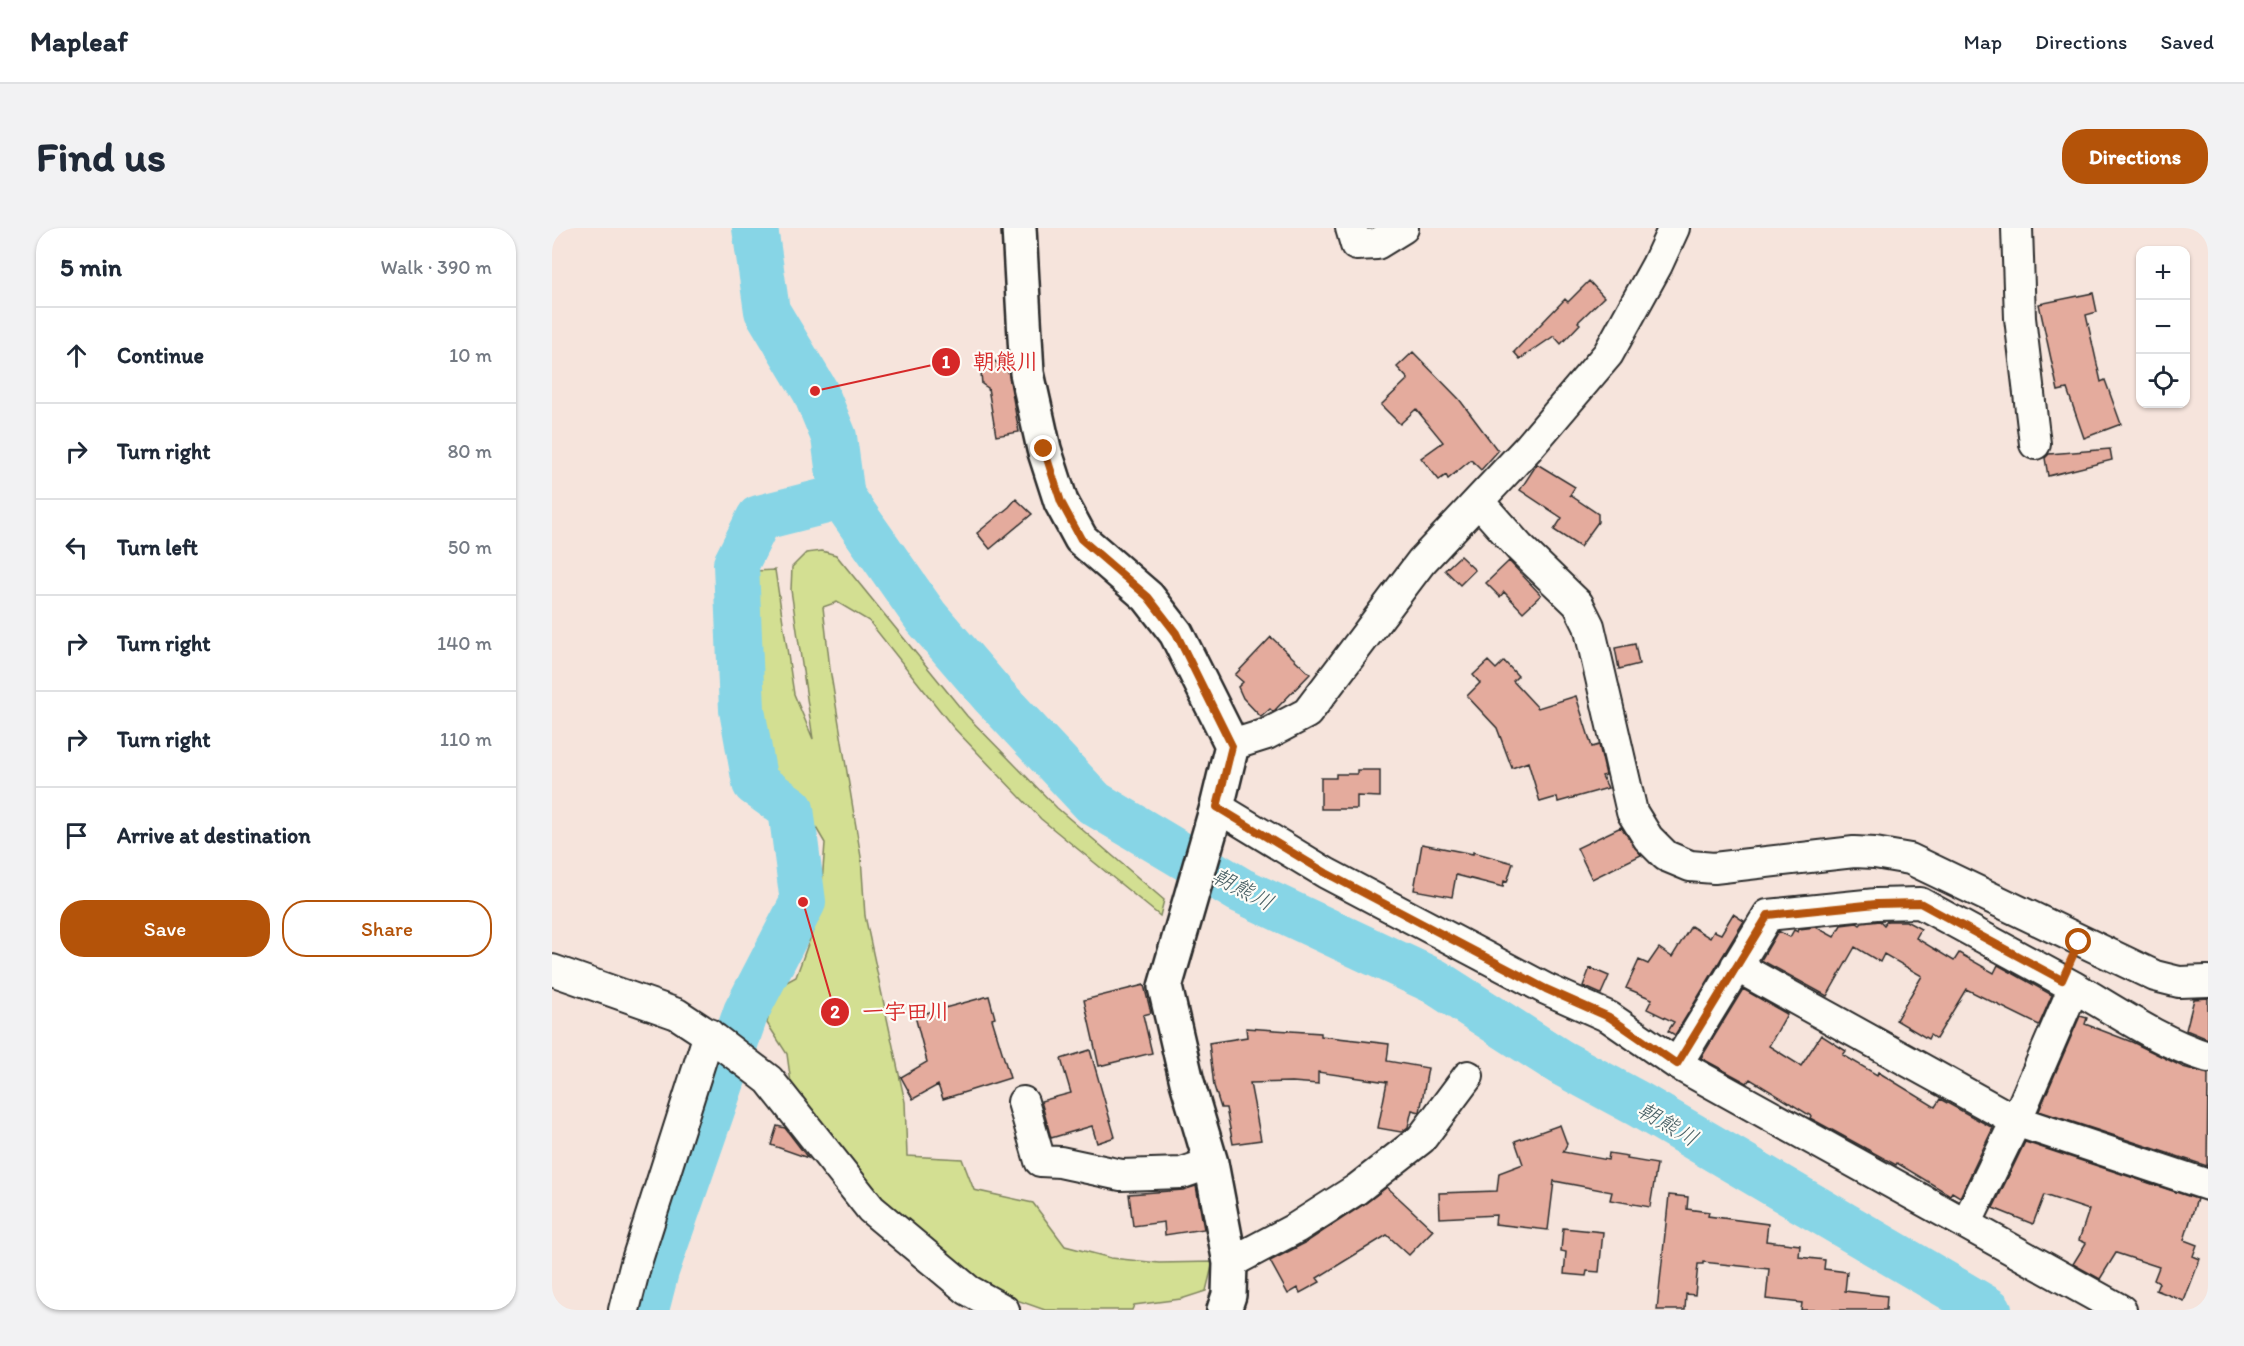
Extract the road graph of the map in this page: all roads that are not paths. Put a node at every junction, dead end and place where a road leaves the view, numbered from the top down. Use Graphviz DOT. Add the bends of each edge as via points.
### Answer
graph roads {
  1 [pos="1018,228"];
  2 [pos="1351,228"];
  3 [pos="1403,228"];
  4 [pos="1674,228"];
  5 [pos="2017,228"];
  6 [pos="2035,444"];
  7 [pos="1479,502"];
  8 [pos="1232,746"];
  9 [pos="1217,807"];
  10 [pos="2079,942"];
  11 [pos="1736,966"];
  12 [pos="552,970"];
  13 [pos="2208,981"];
  14 [pos="2068,983"];
  15 [pos="712,1036"];
  16 [pos="2208,1057"];
  17 [pos="1677,1064"];
  18 [pos="1468,1076"];
  19 [pos="1023,1102"];
  20 [pos="2016,1121"];
  21 [pos="1211,1163"];
  22 [pos="2208,1185"];
  23 [pos="1966,1224"];
  24 [pos="1230,1263"];
  25 [pos="624,1310"];
  26 [pos="1004,1310"];
  27 [pos="1224,1310"];
  28 [pos="2121,1310"];
  1 -- 8 [label="street" via="1027,373 1061,502 1081,539 1148,597 1176,633"];
  2 -- 3 [label="street" via="1356,245 1377,244"];
  4 -- 7 [label="street" via="1608,354"];
  5 -- 6 [label="street" via="2020,318"];
  7 -- 8 [label="street" via="1421,562 1307,713 1267,734"];
  7 -- 10 [label="street" via="1578,604 1589,626 1632,812 1648,838 1666,856 1690,866 1714,868 1854,852 1910,859"];
  8 -- 9 [label="street"];
  9 -- 17 [label="street" via="1326,873 1546,989 1609,1017"];
  9 -- 21 [label="street" via="1165,987"];
  10 -- 13 [label="street" via="2155,976 2179,982"];
  10 -- 14 [label="street"];
  11 -- 14 [label="street" via="1768,915 1920,903"];
  11 -- 17 [label="street"];
  11 -- 20 [label="street"];
  12 -- 15 [label="street" via="677,1014"];
  14 -- 16 [label="street" via="2156,1035"];
  14 -- 20 [label="street"];
  15 -- 25 [label="street"];
  15 -- 26 [label="street" via="769,1080 872,1209 968,1290"];
  17 -- 23 [label="street"];
  18 -- 24 [label="street" via="1421,1138 1357,1190"];
  19 -- 21 [label="street" via="1040,1161 1121,1175 1182,1173"];
  20 -- 22 [label="street"];
  20 -- 23 [label="street"];
  21 -- 24 [label="street"];
  23 -- 28 [label="street"];
  24 -- 27 [label="street"];
}
